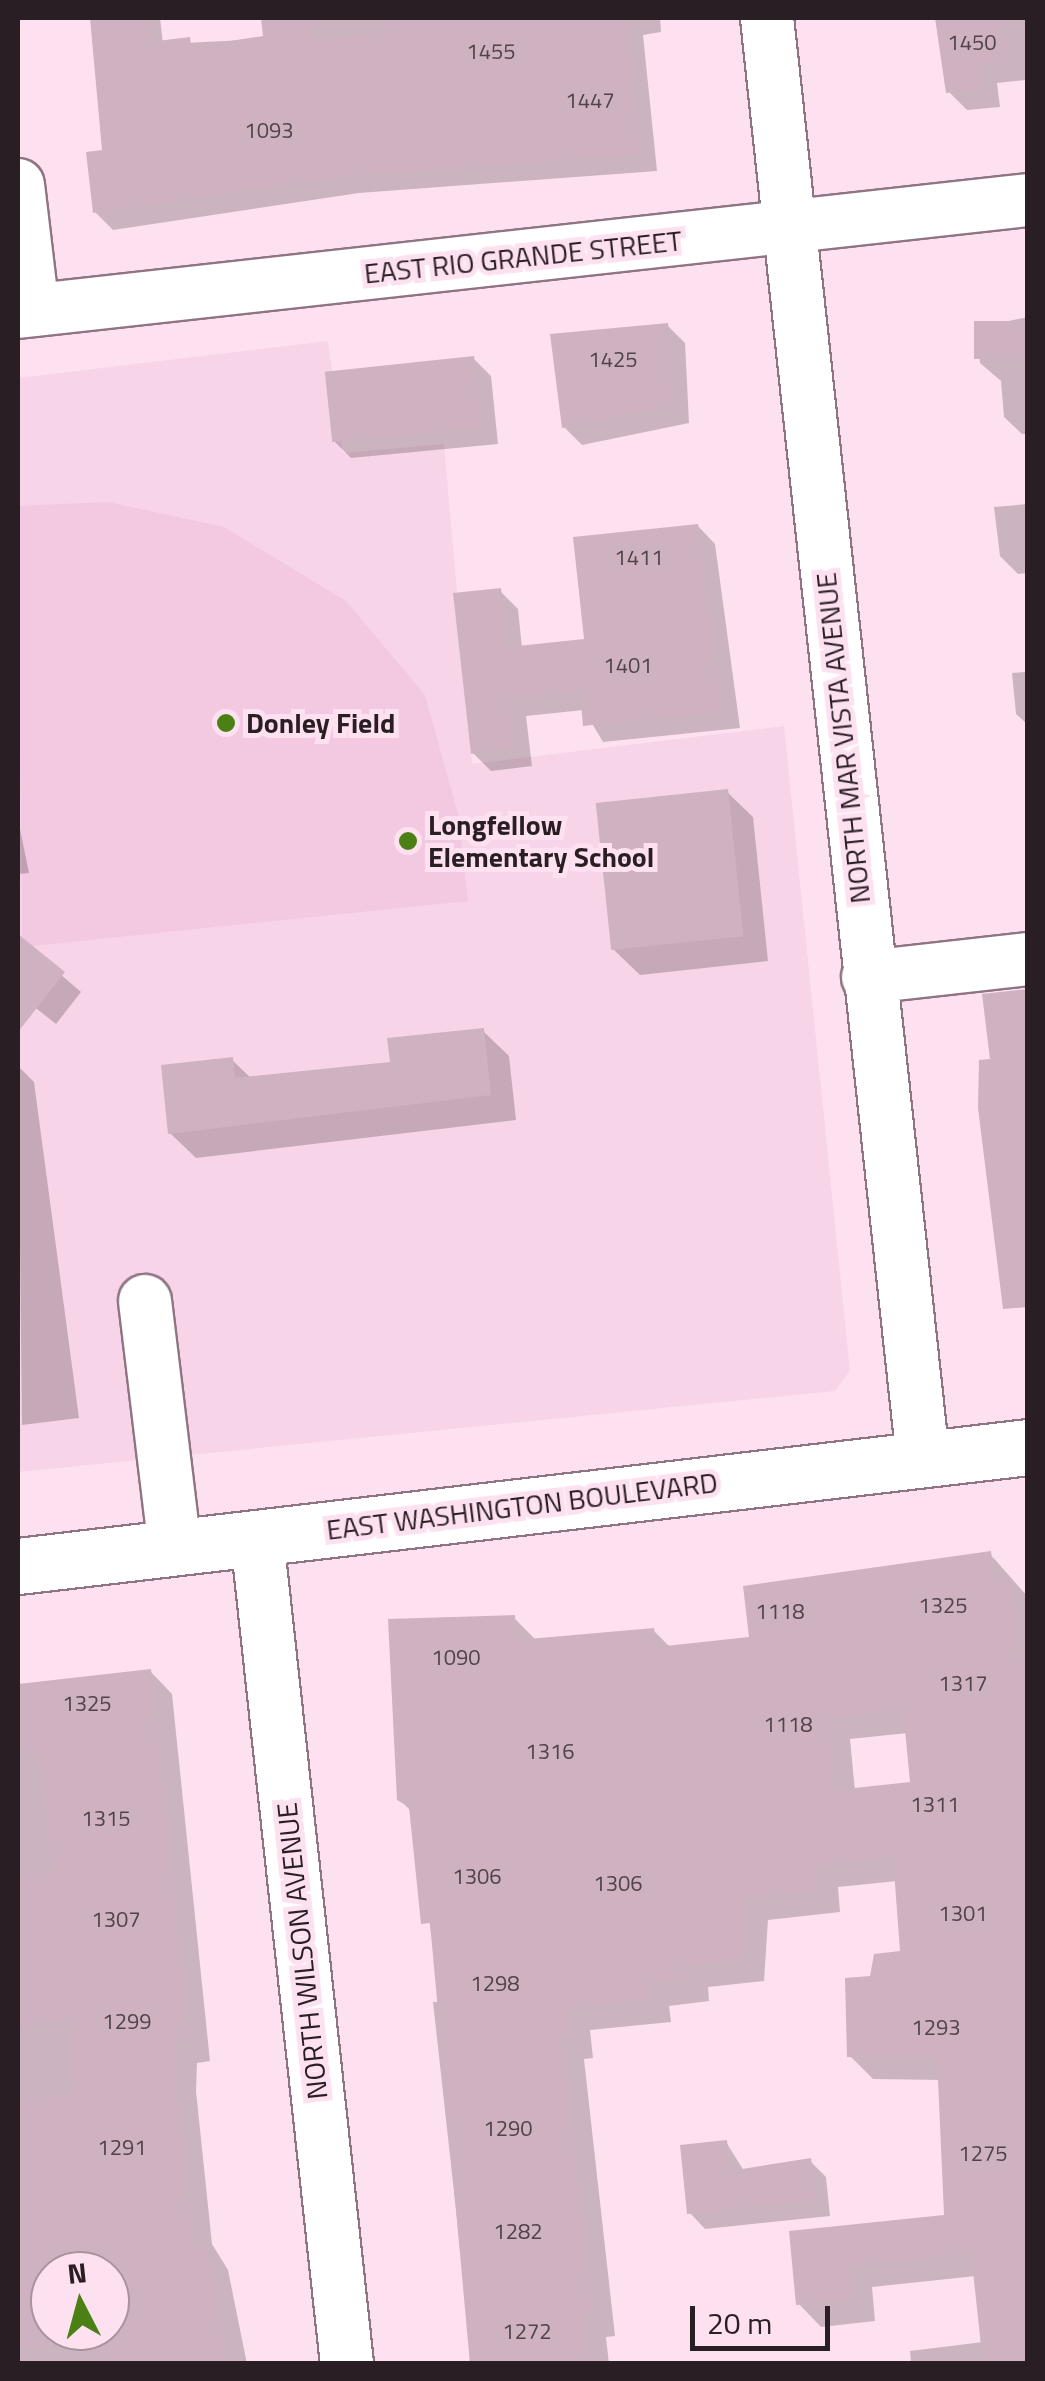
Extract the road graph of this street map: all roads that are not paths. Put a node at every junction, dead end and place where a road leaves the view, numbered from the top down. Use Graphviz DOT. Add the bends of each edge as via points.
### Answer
graph roads {
  1 [pos="767,18"];
  2 [pos="18,184"];
  3 [pos="1028,200"];
  4 [pos="789,228"];
  5 [pos="25,311"];
  6 [pos="1028,958"];
  7 [pos="868,977"];
  8 [pos="145,1300"];
  9 [pos="1028,1447"];
  10 [pos="923,1459"];
  11 [pos="257,1538"];
  12 [pos="175,1548"];
  13 [pos="18,1566"];
  14 [pos="348,2364"];
  1 -- 4 [label="street, NORTH MAR VISTA AVENUE"];
  2 -- 5 [label="street"];
  3 -- 4 [label="street, EAST RIO GRANDE STREET"];
  4 -- 5 [label="street, EAST RIO GRANDE STREET"];
  4 -- 7 [label="street, NORTH MAR VISTA AVENUE"];
  6 -- 7 [label="street"];
  7 -- 10 [label="street, NORTH MAR VISTA AVENUE"];
  8 -- 12 [label="street"];
  9 -- 10 [label="main road, EAST WASHINGTON BOULEVARD"];
  10 -- 11 [label="main road, EAST WASHINGTON BOULEVARD"];
  11 -- 12 [label="main road, EAST WASHINGTON BOULEVARD"];
  11 -- 14 [label="street, NORTH WILSON AVENUE"];
  12 -- 13 [label="main road, EAST WASHINGTON BOULEVARD"];
}
